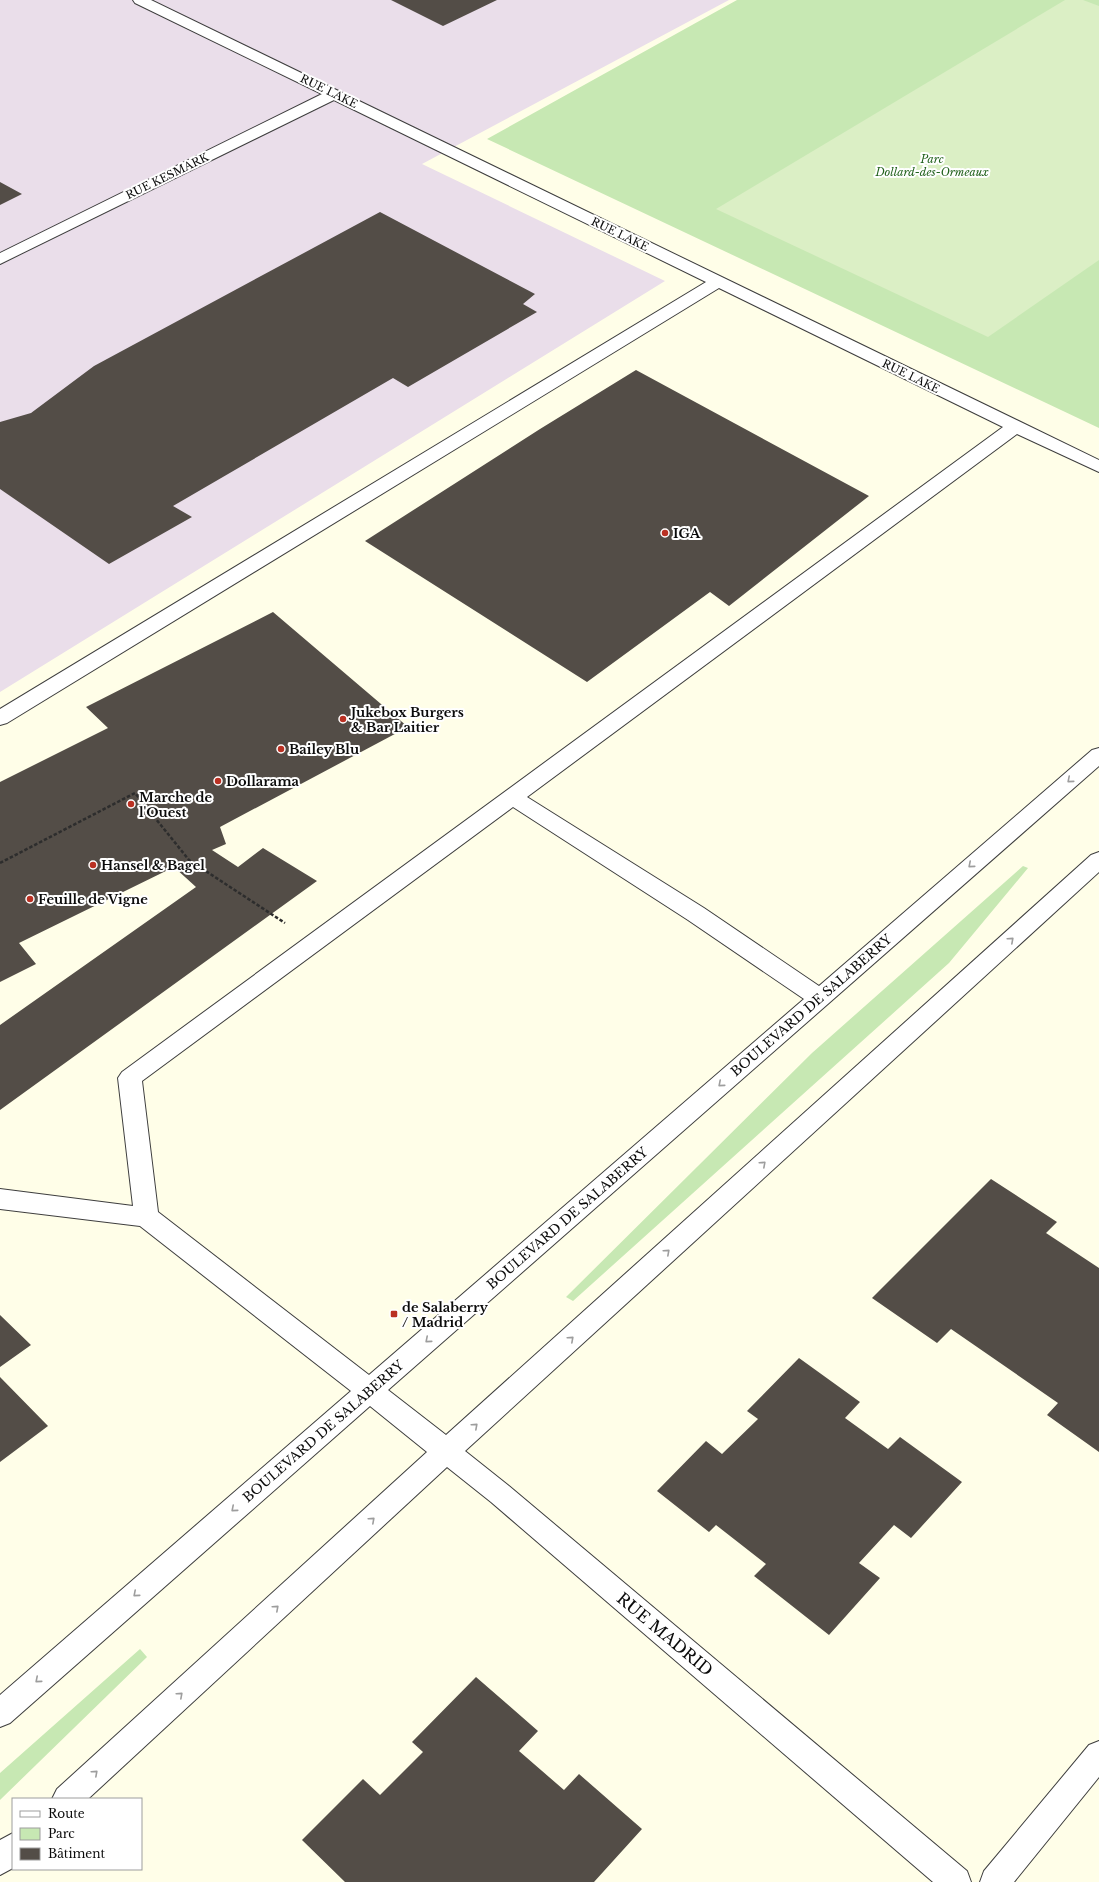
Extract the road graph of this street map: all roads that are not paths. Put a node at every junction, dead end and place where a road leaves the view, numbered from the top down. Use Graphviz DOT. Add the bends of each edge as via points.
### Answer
graph roads {
  1 [pos="140,0"];
  2 [pos="335,94"];
  3 [pos="0,259"];
  4 [pos="718,282"];
  5 [pos="1016,426"];
  6 [pos="1099,467"];
  7 [pos="0,718"];
  8 [pos="1099,755"];
  9 [pos="512,797"];
  10 [pos="1099,860"];
  11 [pos="820,998"];
  12 [pos="0,1199"];
  13 [pos="146,1217"];
  14 [pos="369,1392"];
  15 [pos="446,1452"];
  16 [pos="0,1713"];
  17 [pos="1099,1755"];
  18 [pos="68,1798"];
  19 [pos="12,1849"];
  20 [pos="0,1860"];
  21 [pos="956,1882"];
  22 [pos="995,1882"];
  1 -- 2 [label="street, RUE LAKE"];
  2 -- 3 [label="street, RUE KESMARK"];
  2 -- 4 [label="street, RUE LAKE"];
  4 -- 5 [label="street, RUE LAKE"];
  4 -- 7 [label="street"];
  5 -- 6 [label="street, RUE LAKE"];
  5 -- 9 [label="street"];
  8 -- 11 [label="street, BOULEVARD DE SALABERRY, one-way"];
  9 -- 11 [label="street" via="696,914"];
  9 -- 13 [label="street" via="130,1078"];
  15 -- 10 [label="street, one-way"];
  11 -- 14 [label="street, BOULEVARD DE SALABERRY, one-way"];
  12 -- 13 [label="street"];
  13 -- 14 [label="street, RUE MADRID" via="320,1351"];
  14 -- 15 [label="street, RUE MADRID"];
  14 -- 16 [label="street, BOULEVARD DE SALABERRY, one-way"];
  18 -- 15 [label="street, one-way"];
  15 -- 21 [label="street, RUE MADRID" via="505,1499"];
  17 -- 22 [label="street"];
  19 -- 20 [label="street"];
}
